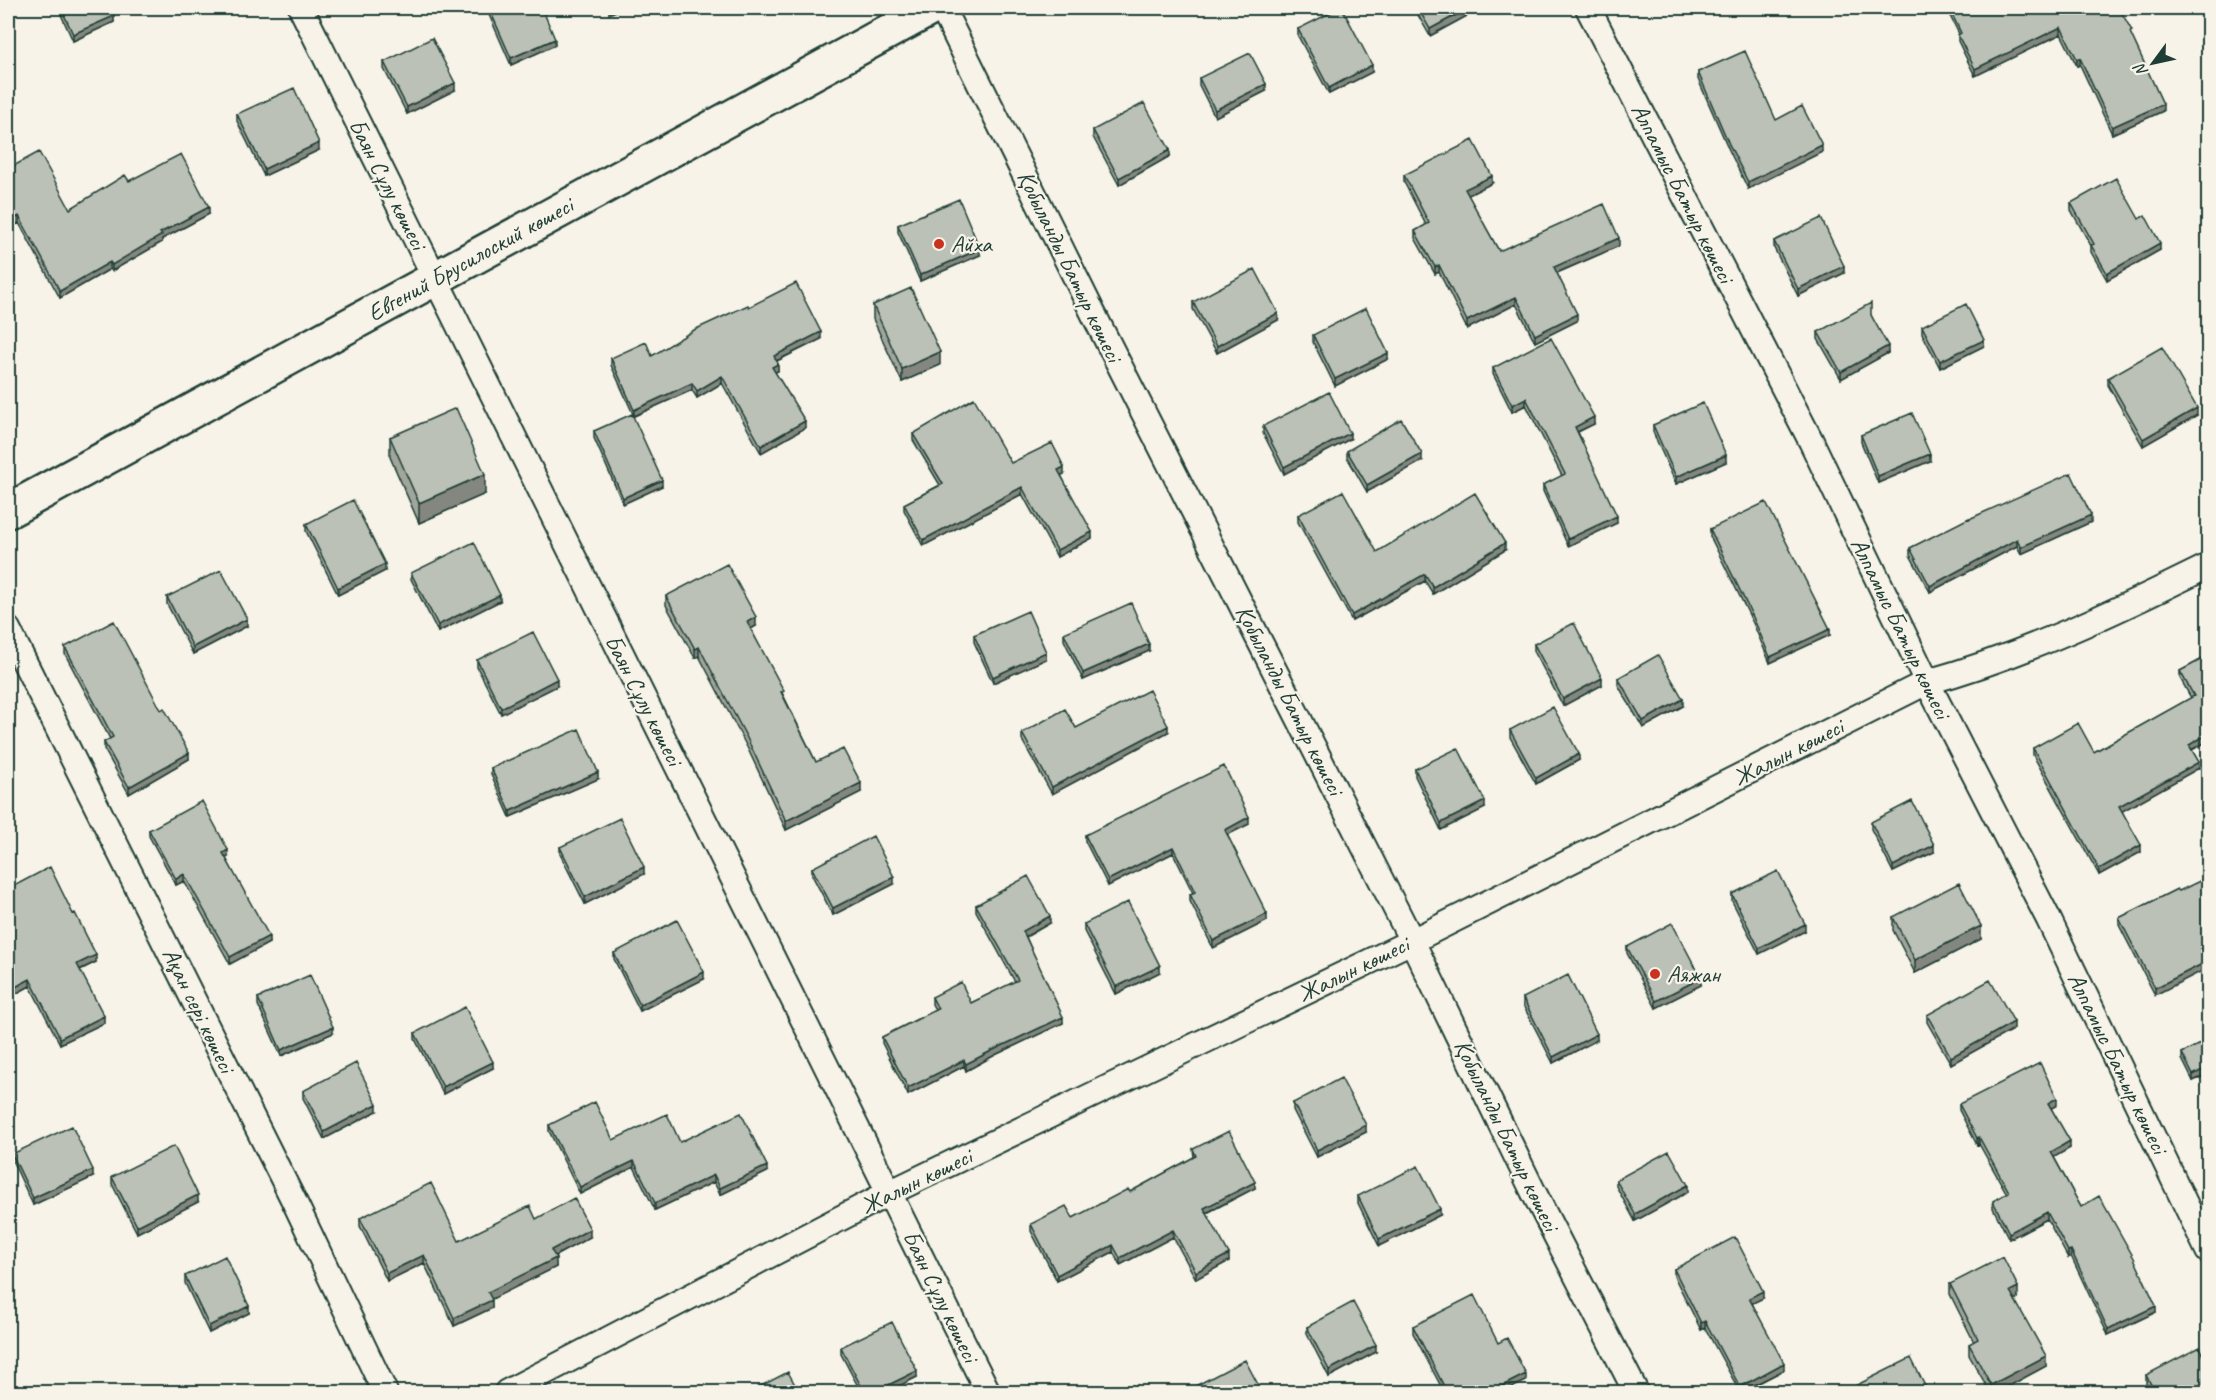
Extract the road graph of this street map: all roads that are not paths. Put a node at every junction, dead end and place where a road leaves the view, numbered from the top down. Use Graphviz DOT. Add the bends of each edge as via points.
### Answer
graph roads {
  1 [pos="301,8"];
  2 [pos="932,8"];
  3 [pos="942,8"];
  4 [pos="1588,8"];
  5 [pos="435,278"];
  6 [pos="8,511"];
  7 [pos="2208,566"];
  8 [pos="8,629"];
  9 [pos="1927,682"];
  10 [pos="1412,940"];
  11 [pos="889,1193"];
  12 [pos="2208,1251"];
  13 [pos="385,1392"];
  14 [pos="507,1392"];
  15 [pos="988,1392"];
  16 [pos="1636,1392"];
  1 -- 5 [label="street, Баян Сұлу көшесі"];
  2 -- 5 [label="main road, Евгений Брусилоский көшесі"];
  3 -- 10 [label="street, Қобыланды Батыр көшесі"];
  4 -- 9 [label="street, Алпамыс Батыр көшесі" via="1811,441"];
  5 -- 6 [label="main road, Евгений Брусилоский көшесі"];
  5 -- 11 [label="street, Баян Сұлу көшесі"];
  7 -- 9 [label="street, Жалын көшесі" via="2041,644"];
  8 -- 13 [label="street, Ақан сері көшесі"];
  9 -- 10 [label="street, Жалын көшесі"];
  9 -- 12 [label="street, Алпамыс Батыр көшесі" via="2048,918"];
  10 -- 11 [label="street, Жалын көшесі"];
  10 -- 16 [label="street, Қобыланды Батыр көшесі" via="1533,1191"];
  11 -- 14 [label="street, Жалын көшесі"];
  11 -- 15 [label="street, Баян Сұлу көшесі"];
}
